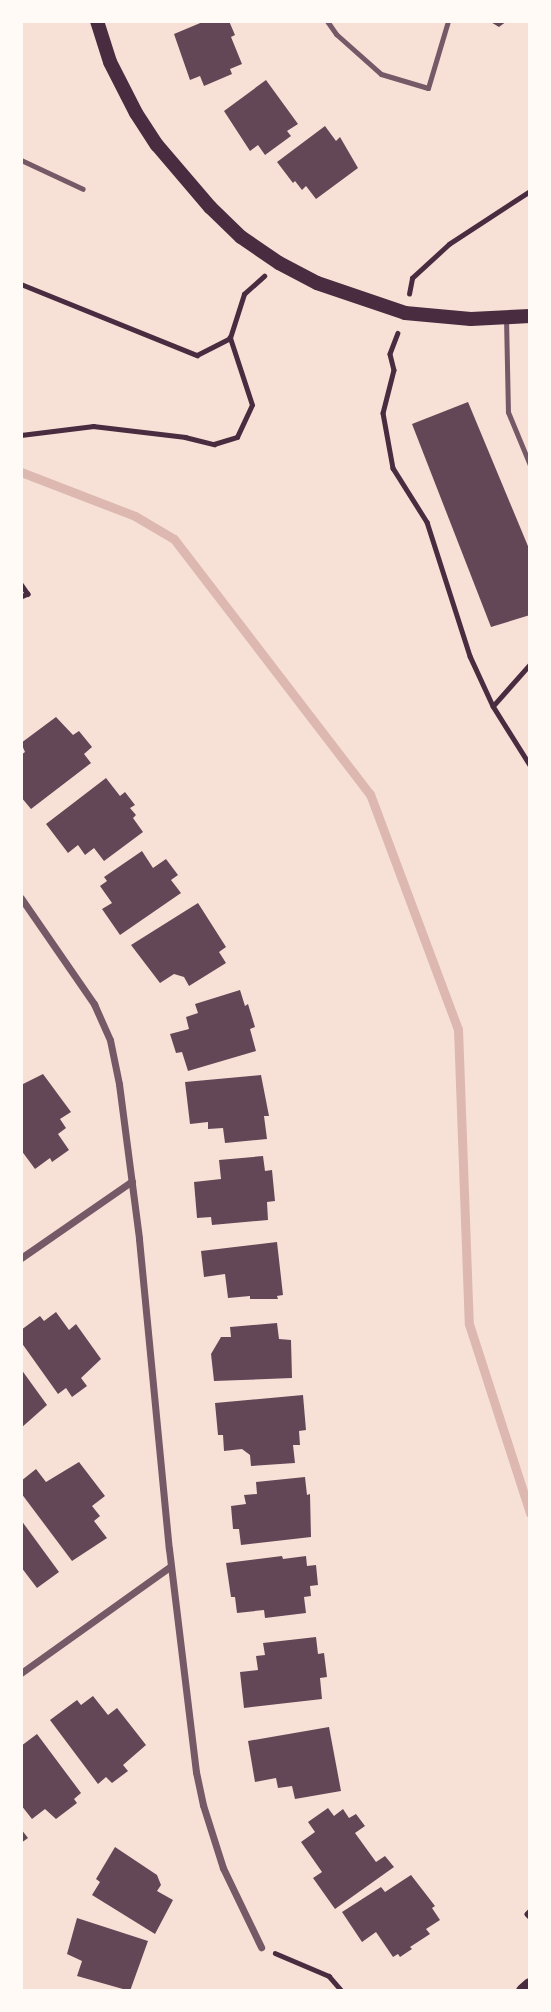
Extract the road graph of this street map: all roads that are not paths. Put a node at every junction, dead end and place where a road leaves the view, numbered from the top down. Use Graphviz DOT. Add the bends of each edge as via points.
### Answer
graph roads {
  1 [pos="97,21"];
  2 [pos="327,21"];
  3 [pos="448,21"];
  4 [pos="21,160"];
  5 [pos="83,189"];
  6 [pos="530,316"];
  7 [pos="506,318"];
  8 [pos="530,465"];
  9 [pos="21,898"];
  10 [pos="132,1181"];
  11 [pos="21,1258"];
  12 [pos="171,1566"];
  13 [pos="21,1673"];
  14 [pos="261,1947"];
  15 [pos="530,1985"];
  16 [pos="523,1991"];
  1 -- 7 [label="main road" via="110,62 157,145 241,237 317,283 405,313"];
  2 -- 3 [label="lane" via="381,74 428,88"];
  4 -- 5 [label="lane"];
  6 -- 7 [label="main road"];
  7 -- 8 [label="lane" via="508,412"];
  9 -- 10 [label="street" via="94,1004 110,1040"];
  10 -- 11 [label="street"];
  10 -- 12 [label="street"];
  12 -- 13 [label="street"];
  12 -- 14 [label="street" via="203,1805 223,1868"];
  15 -- 16 [label="main road"];
}
